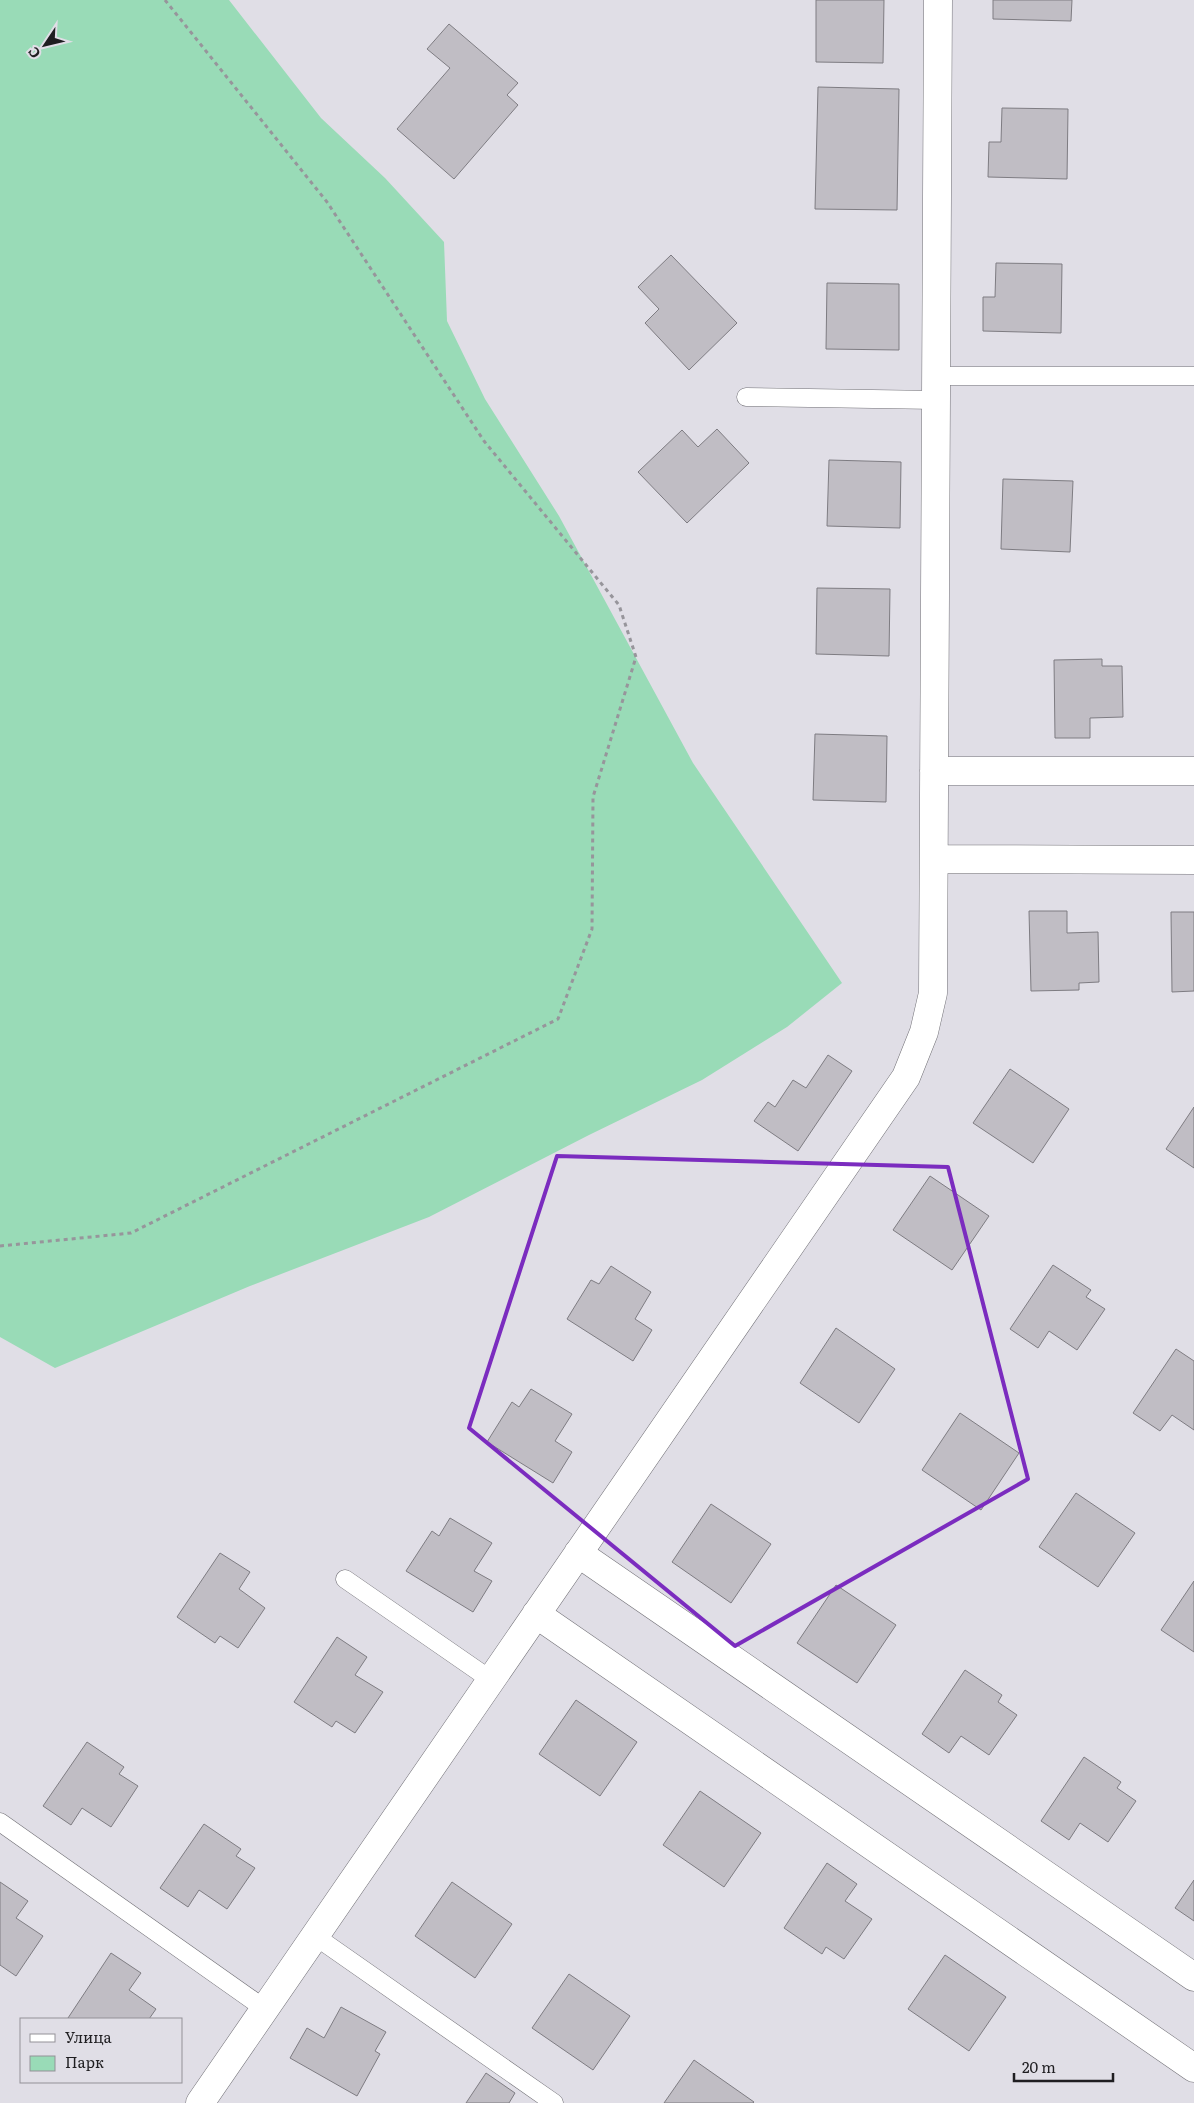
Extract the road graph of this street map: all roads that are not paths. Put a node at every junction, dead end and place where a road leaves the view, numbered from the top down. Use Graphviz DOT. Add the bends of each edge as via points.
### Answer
graph roads {
  1 [pos="938,0"];
  2 [pos="1194,376"];
  3 [pos="936,388"];
  4 [pos="746,397"];
  5 [pos="934,771"];
  6 [pos="1194,771"];
  7 [pos="934,859"];
  8 [pos="1194,860"];
  9 [pos="578,1553"];
  10 [pos="345,1579"];
  11 [pos="536,1614"];
  12 [pos="491,1680"];
  13 [pos="0,1822"];
  14 [pos="315,1936"];
  15 [pos="1194,1977"];
  16 [pos="265,2008"];
  17 [pos="1194,2068"];
  18 [pos="200,2103"];
  19 [pos="554,2103"];
  1 -- 3 [label="street"];
  2 -- 3 [label="lane"];
  3 -- 4 [label="lane"];
  3 -- 5 [label="street"];
  5 -- 6 [label="street"];
  5 -- 7 [label="street"];
  7 -- 8 [label="street"];
  7 -- 9 [label="street" via="933,993 924,1032 906,1077"];
  9 -- 11 [label="street"];
  9 -- 15 [label="street"];
  10 -- 12 [label="lane"];
  11 -- 12 [label="street"];
  11 -- 17 [label="street"];
  12 -- 14 [label="street"];
  13 -- 16 [label="lane"];
  14 -- 16 [label="street"];
  14 -- 19 [label="lane"];
  16 -- 18 [label="street"];
}
